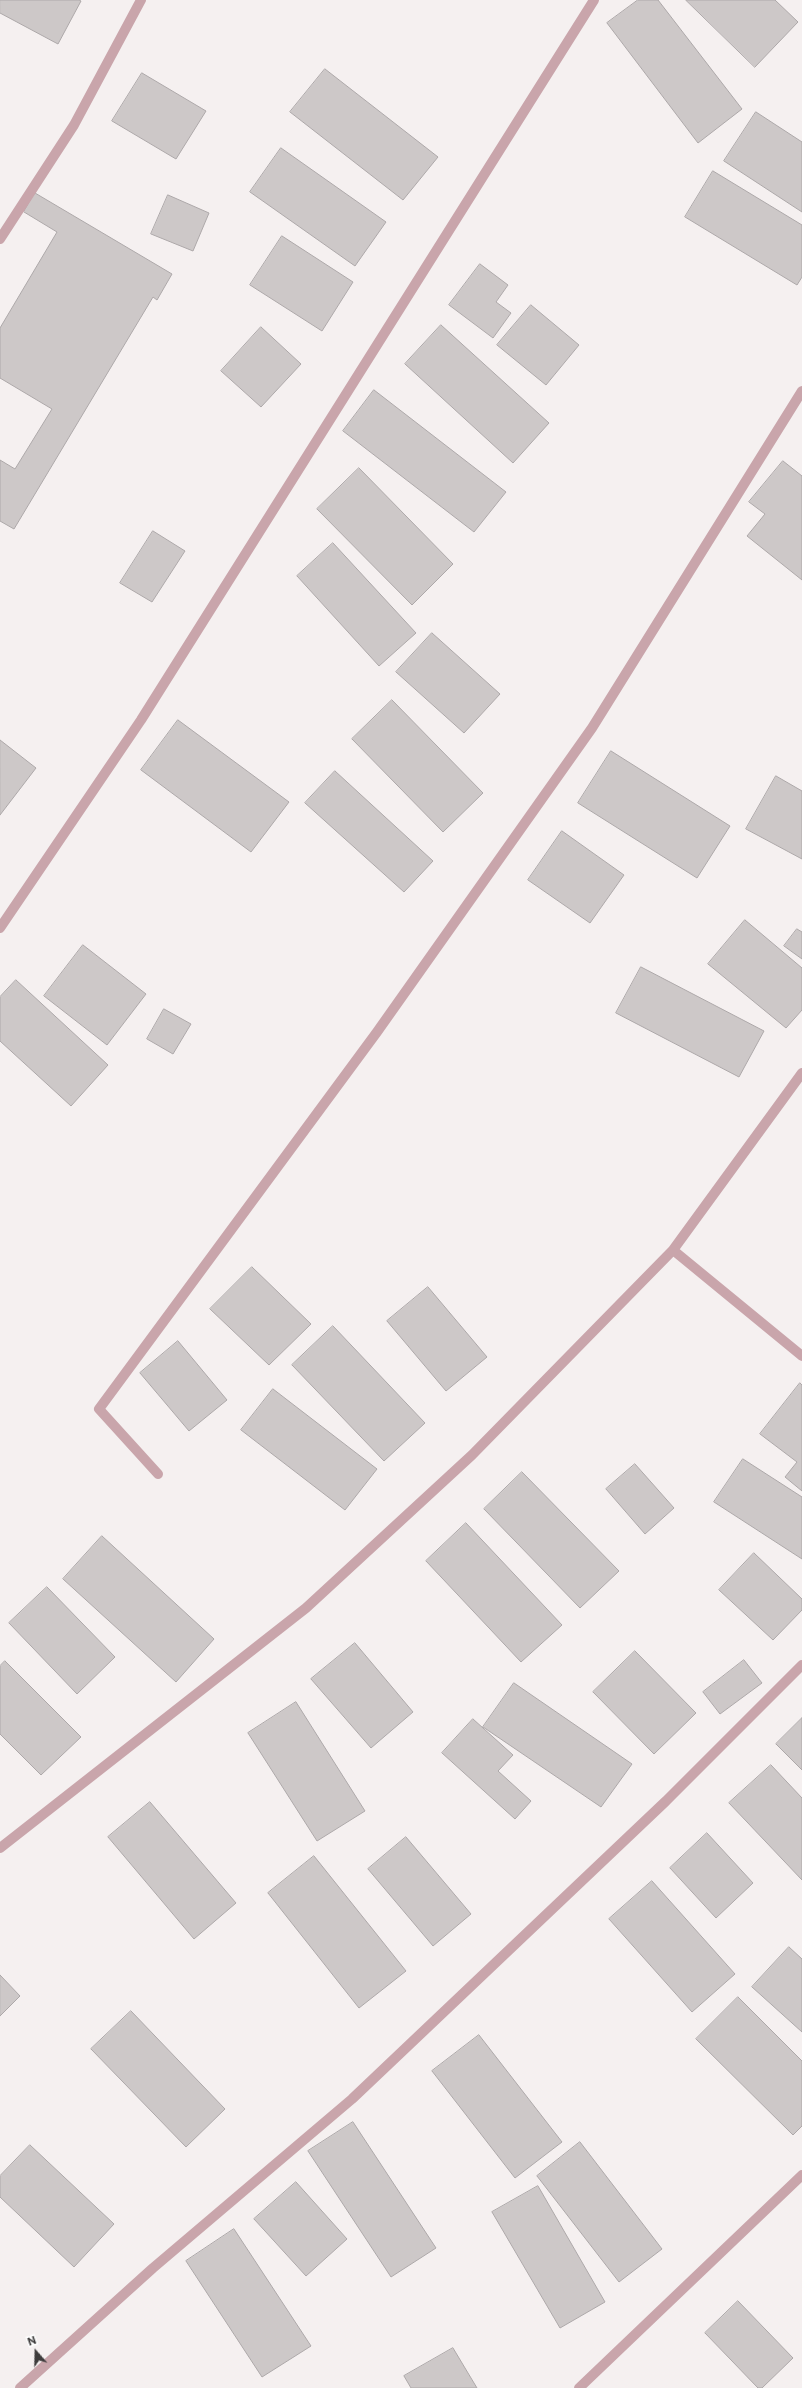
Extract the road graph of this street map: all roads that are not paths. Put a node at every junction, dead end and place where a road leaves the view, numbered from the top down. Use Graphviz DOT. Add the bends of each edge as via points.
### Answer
graph roads {
  1 [pos="141,0"];
  2 [pos="594,0"];
  3 [pos="0,239"];
  4 [pos="802,391"];
  5 [pos="0,928"];
  6 [pos="802,1073"];
  7 [pos="673,1250"];
  8 [pos="802,1356"];
  9 [pos="158,1474"];
  10 [pos="802,1665"];
  11 [pos="0,1848"];
  12 [pos="802,2175"];
  13 [pos="20,2388"];
  14 [pos="579,2388"];
  1 -- 3 [label="street" via="74,125"];
  2 -- 5 [label="street" via="141,720"];
  4 -- 9 [label="street" via="592,728 377,1032 99,1409"];
  6 -- 7 [label="street"];
  7 -- 8 [label="street"];
  7 -- 11 [label="street" via="472,1455 306,1608"];
  10 -- 13 [label="street" via="666,1801 352,2099 153,2268"];
  12 -- 14 [label="street"];
}
